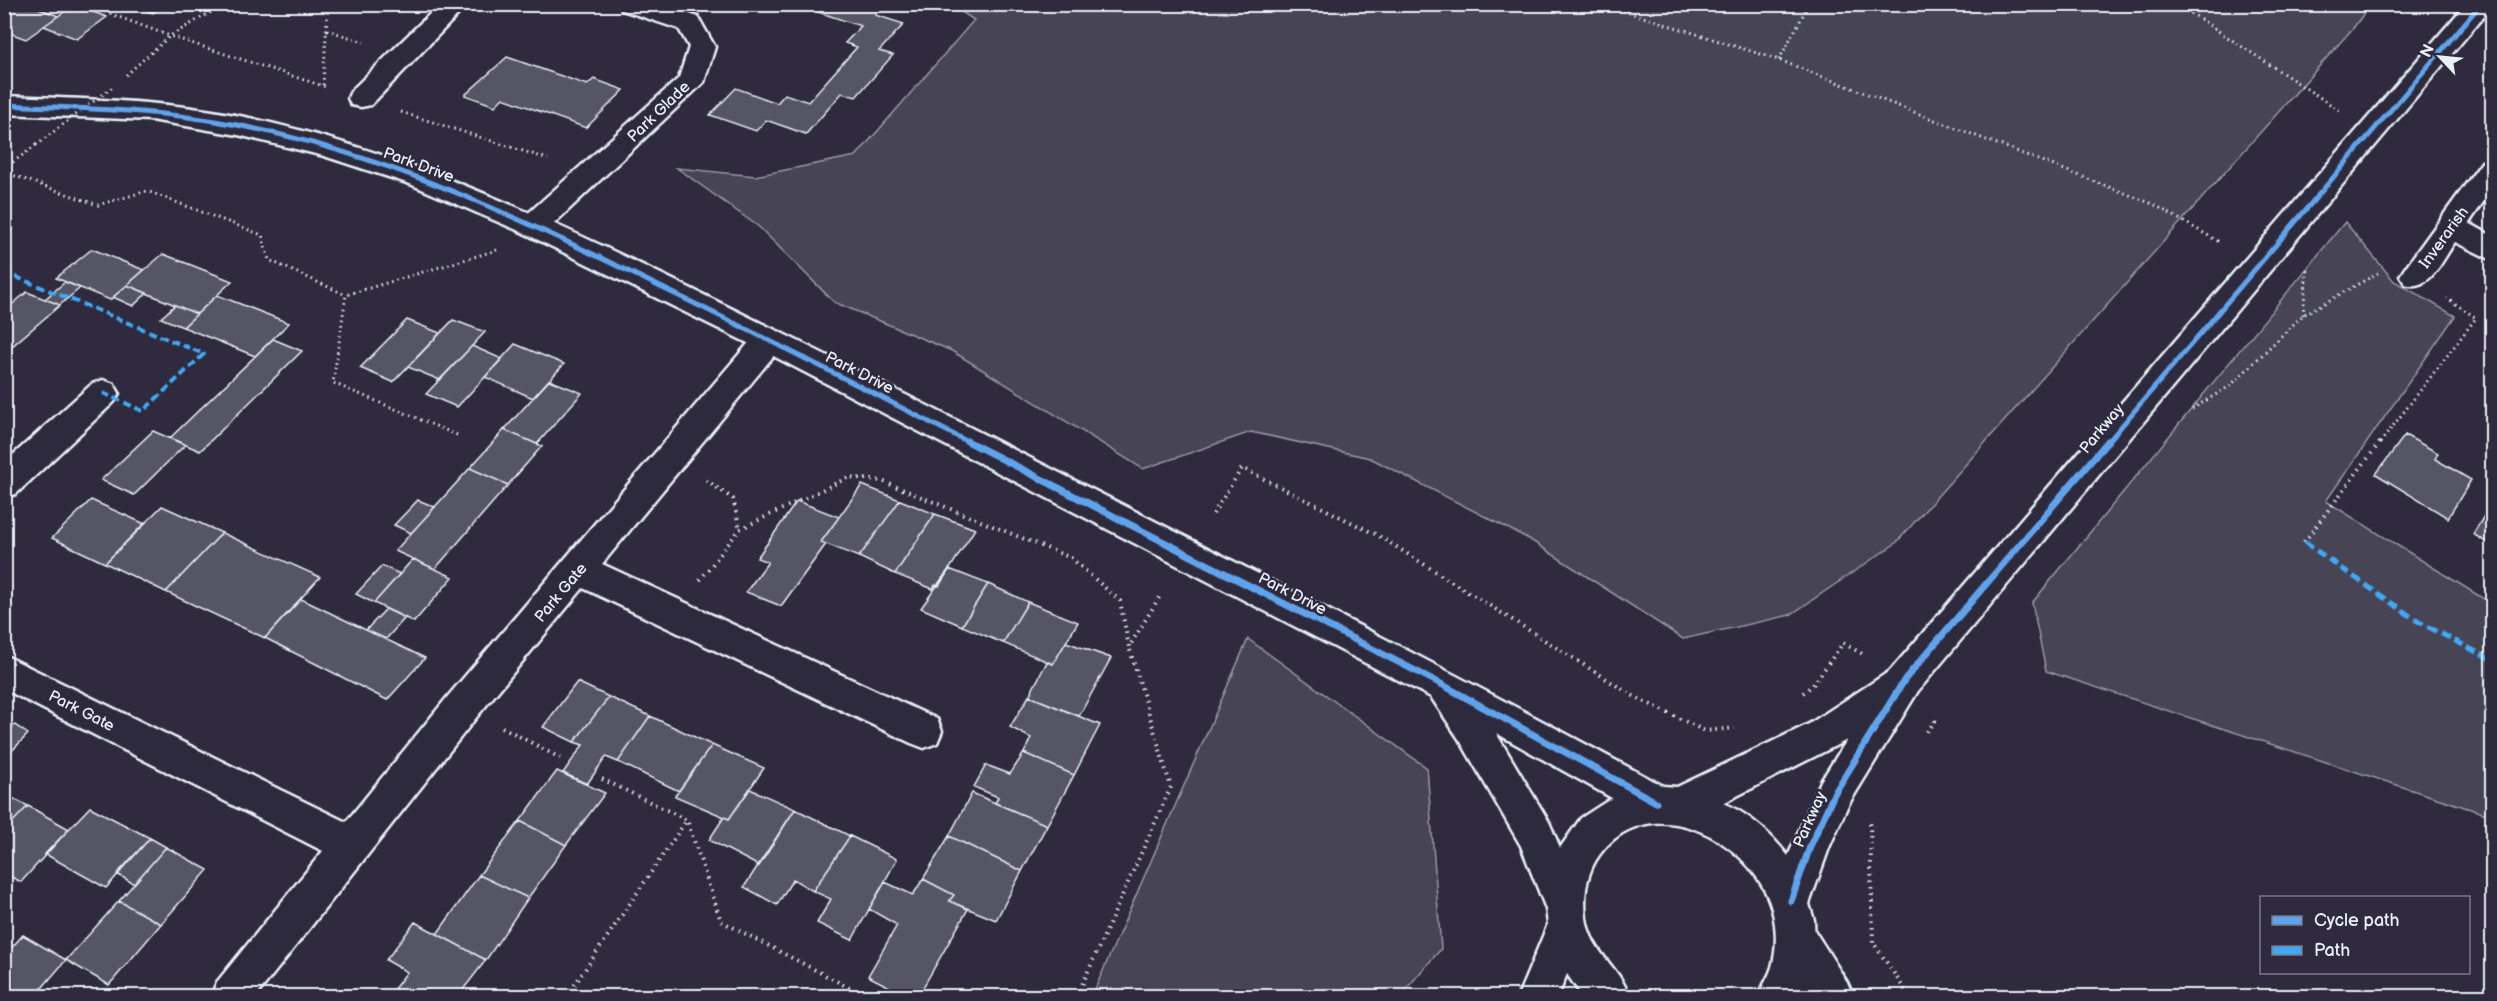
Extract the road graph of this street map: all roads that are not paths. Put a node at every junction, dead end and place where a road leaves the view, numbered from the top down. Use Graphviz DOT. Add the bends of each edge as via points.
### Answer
graph roads {
  1 [pos="456,4"];
  2 [pos="631,4"];
  3 [pos="2481,4"];
  4 [pos="361,98"];
  5 [pos="4,105"];
  6 [pos="2493,170"];
  7 [pos="534,225"];
  8 [pos="2451,226"];
  9 [pos="2493,249"];
  10 [pos="2415,276"];
  11 [pos="769,340"];
  12 [pos="103,393"];
  13 [pos="4,484"];
  14 [pos="580,570"];
  15 [pos="4,671"];
  16 [pos="1905,679"];
  17 [pos="1441,684"];
  18 [pos="924,731"];
  19 [pos="1668,804"];
  20 [pos="353,846"];
  21 [pos="1566,914"];
  22 [pos="1794,920"];
  23 [pos="231,996"];
  24 [pos="1538,996"];
  25 [pos="1609,996"];
  26 [pos="1778,996"];
  27 [pos="1833,996"];
  1 -- 4 [label="street"];
  2 -- 7 [label="street, Park Glade" via="689,23 702,47 691,82"];
  3 -- 16 [label="street, Parkway"];
  5 -- 7 [label="street, Park Drive" via="151,111 238,125 328,147 420,177"];
  6 -- 8 [label="street, Inverarish"];
  7 -- 11 [label="street, Park Drive"];
  8 -- 9 [label="street"];
  8 -- 10 [label="street, Inverarish"];
  11 -- 14 [label="street, Park Gate"];
  11 -- 17 [label="street, Park Drive"];
  12 -- 13 [label="street"];
  14 -- 18 [label="street"];
  14 -- 20 [label="street, Park Gate" via="462,707"];
  15 -- 20 [label="street, Park Gate"];
  16 -- 19 [label="street, Parkway" via="1822,736"];
  16 -- 22 [label="street, Parkway" via="1834,794 1811,844"];
  17 -- 19 [label="street, Park Drive"];
  17 -- 21 [label="street, Park Drive" via="1474,730 1536,835"];
  19 -- 21 [label="street, Parkway" via="1632,807 1613,815 1588,836 1570,867"];
  19 -- 22 [label="street, Park Drive" via="1716,816 1749,837 1774,867"];
  20 -- 23 [label="street, Park Gate"];
  21 -- 24 [label="street"];
  21 -- 25 [label="street, Park Drive" via="1572,943 1592,980"];
  22 -- 26 [label="street, Parkway" via="1791,975"];
  22 -- 27 [label="street, Park Drive"];
}
